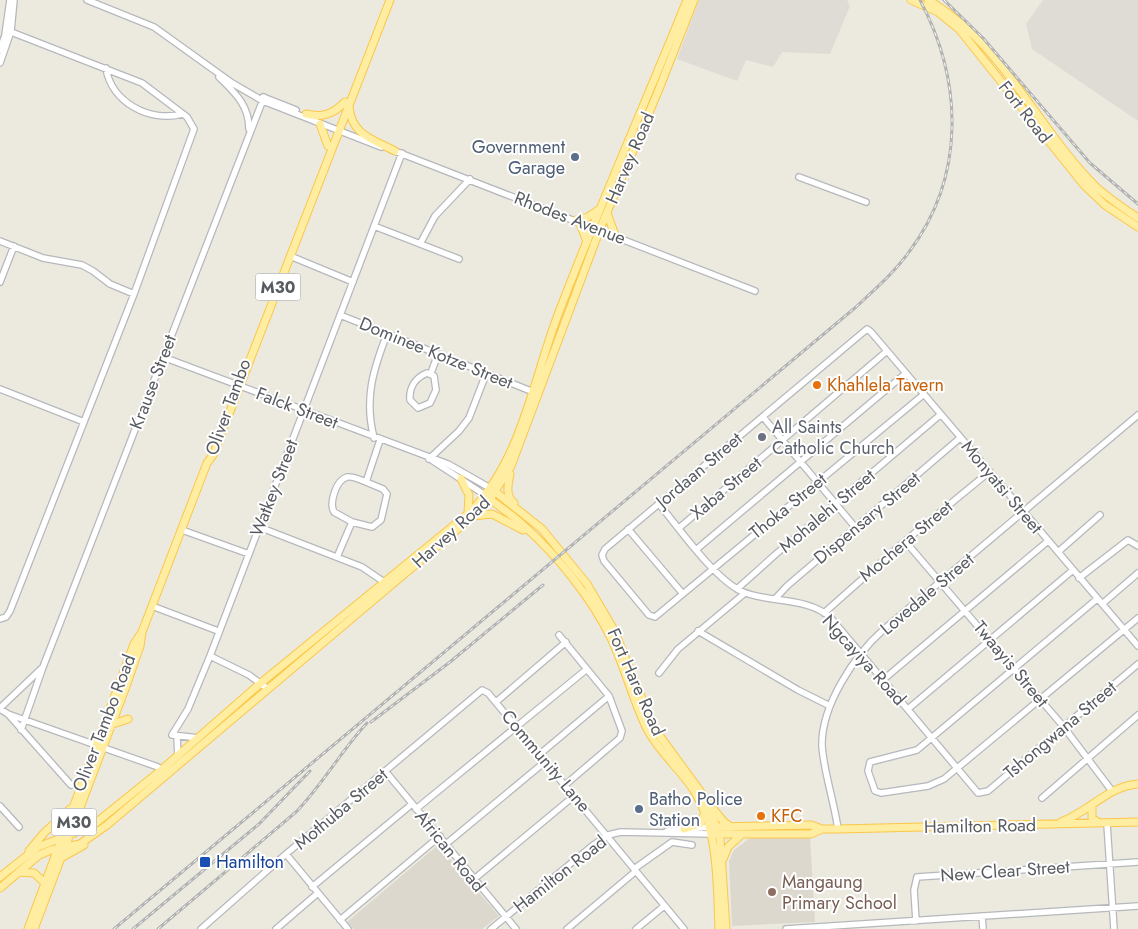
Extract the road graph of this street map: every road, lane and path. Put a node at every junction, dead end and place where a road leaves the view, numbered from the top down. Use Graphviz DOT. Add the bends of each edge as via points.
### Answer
graph roads {
  1 [pos="10,0"];
  2 [pos="14,0"];
  3 [pos="87,0"];
  4 [pos="385,0"];
  5 [pos="390,0"];
  6 [pos="687,0"];
  7 [pos="694,0"];
  8 [pos="911,0"];
  9 [pos="928,0"];
  10 [pos="8,31"];
  11 [pos="372,40"];
  12 [pos="0,50"];
  13 [pos="0,63"];
  14 [pos="206,64"];
  15 [pos="106,68"];
  16 [pos="655,88"];
  17 [pos="263,99"];
  18 [pos="347,103"];
  19 [pos="182,114"];
  20 [pos="306,114"];
  21 [pos="320,124"];
  22 [pos="337,129"];
  23 [pos="249,134"];
  24 [pos="328,146"];
  25 [pos="398,152"];
  26 [pos="1083,172"];
  27 [pos="798,177"];
  28 [pos="1076,177"];
  29 [pos="470,180"];
  30 [pos="866,202"];
  31 [pos="604,211"];
  32 [pos="1138,218"];
  33 [pos="577,221"];
  34 [pos="374,226"];
  35 [pos="1138,227"];
  36 [pos="596,228"];
  37 [pos="615,235"];
  38 [pos="0,241"];
  39 [pos="587,242"];
  40 [pos="420,244"];
  41 [pos="14,246"];
  42 [pos="290,256"];
  43 [pos="459,259"];
  44 [pos="0,282"];
  45 [pos="353,282"];
  46 [pos="755,291"];
  47 [pos="134,294"];
  48 [pos="340,315"];
  49 [pos="867,330"];
  50 [pos="388,334"];
  51 [pos="887,351"];
  52 [pos="438,354"];
  53 [pos="163,357"];
  54 [pos="431,373"];
  55 [pos="906,373"];
  56 [pos="486,374"];
  57 [pos="238,386"];
  58 [pos="0,389"];
  59 [pos="535,392"];
  60 [pos="923,394"];
  61 [pos="303,410"];
  62 [pos="1138,415"];
  63 [pos="940,416"];
  64 [pos="762,417"];
  65 [pos="84,422"];
  66 [pos="960,438"];
  67 [pos="377,439"];
  68 [pos="782,441"];
  69 [pos="430,459"];
  70 [pos="799,462"];
  71 [pos="207,463"];
  72 [pos="511,466"];
  73 [pos="989,472"];
  74 [pos="461,479"];
  75 [pos="366,482"];
  76 [pos="817,483"];
  77 [pos="493,490"];
  78 [pos="487,497"];
  79 [pos="659,504"];
  80 [pos="836,504"];
  81 [pos="1024,513"];
  82 [pos="470,515"];
  83 [pos="1100,515"];
  84 [pos="352,522"];
  85 [pos="260,527"];
  86 [pos="856,527"];
  87 [pos="679,528"];
  88 [pos="542,529"];
  89 [pos="628,529"];
  90 [pos="182,530"];
  91 [pos="905,541"];
  92 [pos="1048,541"];
  93 [pos="542,543"];
  94 [pos="1138,546"];
  95 [pos="696,549"];
  96 [pos="1058,552"];
  97 [pos="249,554"];
  98 [pos="337,556"];
  99 [pos="713,568"];
  100 [pos="1073,570"];
  101 [pos="1138,573"];
  102 [pos="1080,578"];
  103 [pos="384,581"];
  104 [pos="941,582"];
  105 [pos="390,587"];
  106 [pos="737,589"];
  107 [pos="745,593"];
  108 [pos="683,594"];
  109 [pos="775,600"];
  110 [pos="1099,602"];
  111 [pos="152,606"];
  112 [pos="966,610"];
  113 [pos="824,613"];
  114 [pos="653,617"];
  115 [pos="1138,618"];
  116 [pos="0,620"];
  117 [pos="1123,629"];
  118 [pos="218,631"];
  119 [pos="698,631"];
  120 [pos="142,632"];
  121 [pos="559,635"];
  122 [pos="991,640"];
  123 [pos="566,642"];
  124 [pos="1138,646"];
  125 [pos="860,653"];
  126 [pos="210,656"];
  127 [pos="1138,664"];
  128 [pos="43,667"];
  129 [pos="588,669"];
  130 [pos="1015,669"];
  131 [pos="659,674"];
  132 [pos="884,679"];
  133 [pos="262,682"];
  134 [pos="268,689"];
  135 [pos="482,690"];
  136 [pos="609,696"];
  137 [pos="1040,699"];
  138 [pos="496,702"];
  139 [pos="119,705"];
  140 [pos="830,706"];
  141 [pos="0,708"];
  142 [pos="908,709"];
  143 [pos="8,714"];
  144 [pos="1138,715"];
  145 [pos="25,718"];
  146 [pos="110,725"];
  147 [pos="518,726"];
  148 [pos="1063,726"];
  149 [pos="21,730"];
  150 [pos="175,736"];
  151 [pos="199,738"];
  152 [pos="931,738"];
  153 [pos="99,746"];
  154 [pos="540,754"];
  155 [pos="178,756"];
  156 [pos="1088,758"];
  157 [pos="546,761"];
  158 [pos="957,768"];
  159 [pos="386,772"];
  160 [pos="163,774"];
  161 [pos="1138,784"];
  162 [pos="71,785"];
  163 [pos="565,785"];
  164 [pos="1112,791"];
  165 [pos="981,794"];
  166 [pos="574,796"];
  167 [pos="1042,798"];
  168 [pos="708,802"];
  169 [pos="128,803"];
  170 [pos="412,804"];
  171 [pos="0,806"];
  172 [pos="1092,806"];
  173 [pos="76,807"];
  174 [pos="416,809"];
  175 [pos="705,812"];
  176 [pos="1138,822"];
  177 [pos="1056,824"];
  178 [pos="1103,824"];
  179 [pos="92,826"];
  180 [pos="107,826"];
  181 [pos="19,827"];
  182 [pos="736,828"];
  183 [pos="684,829"];
  184 [pos="822,829"];
  185 [pos="838,829"];
  186 [pos="714,831"];
  187 [pos="665,832"];
  188 [pos="742,834"];
  189 [pos="65,836"];
  190 [pos="440,836"];
  191 [pos="608,836"];
  192 [pos="446,844"];
  193 [pos="692,845"];
  194 [pos="61,848"];
  195 [pos="28,854"];
  196 [pos="286,854"];
  197 [pos="61,858"];
  198 [pos="722,862"];
  199 [pos="1138,862"];
  200 [pos="1108,864"];
  201 [pos="635,870"];
  202 [pos="18,872"];
  203 [pos="0,877"];
  204 [pos="474,880"];
  205 [pos="45,883"];
  206 [pos="312,887"];
  207 [pos="0,888"];
  208 [pos="318,893"];
  209 [pos="664,906"];
  210 [pos="1138,906"];
  211 [pos="1112,908"];
  212 [pos="982,916"];
  213 [pos="506,917"];
  214 [pos="340,920"];
  215 [pos="916,921"];
  216 [pos="854,927"];
  217 [pos="346,928"];
  218 [pos="28,929"];
  219 [pos="34,929"];
  220 [pos="201,929"];
  221 [pos="276,929"];
  222 [pos="491,929"];
  223 [pos="516,929"];
  224 [pos="566,929"];
  225 [pos="636,929"];
  226 [pos="684,929"];
  227 [pos="721,929"];
  228 [pos="786,929"];
  229 [pos="983,929"];
  230 [pos="1114,929"];
  1 -- 10 [label="street"];
  2 -- 10 [label="street"];
  3 -- 14 [label="street" via="154,27"];
  4 -- 11 [label="main road, Oliver Tambo / M30"];
  5 -- 11 [label="main road, Oliver Tambo / M30"];
  6 -- 16 [label="main road, Harvey Road"];
  7 -- 16 [label="main road, Harvey Road"];
  8 -- 28 [label="main road, Fort Road" via="938,12 959,29"];
  9 -- 26 [label="main road, Fort Road" via="948,11 989,52"];
  10 -- 12 [label="street"];
  10 -- 13 [label="street"];
  10 -- 15 [label="street"];
  11 -- 18 [label="main road, Oliver Tambo / M30"];
  14 -- 17 [label="street" via="232,83"];
  14 -- 23 [label="street" via="243,102 248,114"];
  15 -- 19 [label="street" via="142,83"];
  15 -- 19 [label="street" via="113,89 134,108 157,115"];
  16 -- 31 [label="main road, Harvey Road"];
  17 -- 20 [label="street"];
  17 -- 21 [label="street"];
  17 -- 23 [label="street, Krause Street"];
  18 -- 20 [label="main road" via="332,114"];
  18 -- 22 [label="main road, Oliver Tambo / M30"];
  18 -- 25 [label="main road" via="357,130"];
  19 -- 47 [label="street" via="193,124 194,134"];
  20 -- 22 [label="street"];
  21 -- 22 [label="street"];
  21 -- 24 [label="main road"];
  22 -- 24 [label="main road, Oliver Tambo / M30"];
  22 -- 25 [label="street, Rhodes Avenue"];
  22 -- 42 [label="main road, Oliver Tambo / M30"];
  23 -- 53 [label="street, Krause Street"];
  24 -- 57 [label="main road, Oliver Tambo / M30"];
  25 -- 29 [label="street, Rhodes Avenue"];
  25 -- 34 [label="street, Watkey Street"];
  26 -- 28 [label="main road"];
  26 -- 32 [label="main road, Fort Road" via="1104,194"];
  27 -- 30 [label="street"];
  28 -- 35 [label="main road, Fort Road" via="1105,205"];
  29 -- 33 [label="street, Rhodes Avenue"];
  29 -- 40 [label="street" via="435,216"];
  31 -- 33 [label="main road"];
  31 -- 36 [label="main road, Harvey Road"];
  31 -- 37 [label="main road"];
  33 -- 36 [label="street, Rhodes Avenue"];
  33 -- 39 [label="main road"];
  34 -- 40 [label="street"];
  34 -- 45 [label="street, Watkey Street"];
  36 -- 37 [label="street, Rhodes Avenue"];
  36 -- 39 [label="main road, Harvey Road"];
  36 -- 59 [label="main road, Harvey Road"];
  37 -- 46 [label="street, Rhodes Avenue"];
  38 -- 41 [label="street"];
  39 -- 59 [label="main road, Harvey Road" via="556,320"];
  40 -- 43 [label="street"];
  41 -- 44 [label="street"];
  41 -- 47 [label="street" via="43,258 82,265 110,284"];
  42 -- 45 [label="street"];
  42 -- 57 [label="main road, Oliver Tambo / M30"];
  45 -- 48 [label="street, Watkey Street"];
  47 -- 65 [label="street"];
  48 -- 50 [label="street, Dominee Kotze Street"];
  48 -- 61 [label="street, Watkey Street"];
  49 -- 51 [label="street, Monyatsi Street"];
  49 -- 64 [label="street, Jordaan Street"];
  50 -- 52 [label="street, Dominee Kotze Street"];
  50 -- 67 [label="street" via="369,390 370,416"];
  51 -- 55 [label="street, Monyatsi Street"];
  51 -- 68 [label="street, Xaba Street"];
  52 -- 54 [label="street"];
  52 -- 56 [label="street, Dominee Kotze Street"];
  53 -- 57 [label="street, Falck Street"];
  53 -- 128 [label="street, Krause Street"];
  54 -- 54 [label="street" via="418,378 411,390 412,404 418,408 426,406 434,395 436,380"];
  55 -- 60 [label="street, Monyatsi Street"];
  55 -- 70 [label="street"];
  56 -- 59 [label="street, Dominee Kotze Street"];
  56 -- 69 [label="street" via="469,418"];
  57 -- 61 [label="street, Falck Street"];
  57 -- 71 [label="main road, Oliver Tambo / M30"];
  58 -- 65 [label="street"];
  59 -- 72 [label="main road, Harvey Road"];
  59 -- 77 [label="main road, Harvey Road"];
  60 -- 63 [label="street, Monyatsi Street"];
  60 -- 76 [label="street, Thoka Street"];
  61 -- 67 [label="street, Falck Street"];
  61 -- 85 [label="street, Watkey Street"];
  62 -- 81 [label="street, Lovedale Street"];
  63 -- 66 [label="street, Monyatsi Street"];
  63 -- 80 [label="street, Mohalehi Street"];
  64 -- 68 [label="street"];
  64 -- 79 [label="street, Jordaan Street"];
  65 -- 116 [label="street" via="10,611"];
  66 -- 73 [label="street, Monyatsi Street"];
  66 -- 86 [label="street, Dispensary Street"];
  67 -- 69 [label="street, Falck Street"];
  67 -- 75 [label="street"];
  68 -- 70 [label="street"];
  68 -- 87 [label="street, Xaba Street"];
  69 -- 74 [label="street, Falck Street"];
  69 -- 77 [label="street, Falck Street" via="456,468"];
  70 -- 76 [label="street"];
  70 -- 95 [label="street"];
  71 -- 90 [label="main road, Oliver Tambo Road / M30"];
  72 -- 77 [label="main road, Harvey Road"];
  72 -- 88 [label="main road" via="510,500"];
  73 -- 81 [label="street, Monyatsi Street"];
  73 -- 91 [label="street, Mochera Street"];
  74 -- 78 [label="street, Falck Street"];
  74 -- 82 [label="main road" via="469,495"];
  75 -- 84 [label="street" via="346,478 339,483 333,498 334,512"];
  75 -- 84 [label="street" via="387,494 381,520 372,527"];
  76 -- 80 [label="street"];
  76 -- 99 [label="street, Thoka Street"];
  77 -- 78 [label="main road, Harvey Road"];
  77 -- 88 [label="main road, Fort Hare Road"];
  78 -- 82 [label="main road, Harvey Road"];
  78 -- 93 [label="main road, Fort Hare Road"];
  79 -- 87 [label="street, Ngcayiya Road"];
  79 -- 89 [label="street, Jordaan Street"];
  80 -- 86 [label="street"];
  80 -- 106 [label="street, Mohalehi Street"];
  81 -- 92 [label="street, Monyatsi Street"];
  81 -- 104 [label="street, Lovedale Street"];
  82 -- 93 [label="main road" via="500,516"];
  82 -- 103 [label="main road, Harvey Road"];
  82 -- 105 [label="main road, Harvey Road"];
  83 -- 96 [label="street"];
  84 -- 98 [label="street"];
  85 -- 97 [label="street, Watkey Street"];
  85 -- 98 [label="street"];
  86 -- 109 [label="street, Dispensary Street" via="782,590"];
  87 -- 95 [label="street, Ngcayiya Road"];
  88 -- 168 [label="main road, Fort Hare Road" via="600,604 654,728"];
  89 -- 108 [label="street"];
  89 -- 114 [label="street, Jordaan Street" via="605,549 602,556"];
  90 -- 97 [label="street"];
  90 -- 111 [label="main road, Oliver Tambo Road / M30"];
  91 -- 104 [label="street, Twaayis Street"];
  91 -- 113 [label="street, Mochera Street"];
  92 -- 96 [label="street, Monyatsi Street"];
  92 -- 112 [label="street"];
  93 -- 175 [label="main road, Fort Hare Road" via="599,616 648,731 688,783"];
  94 -- 102 [label="street" via="1128,540"];
  95 -- 99 [label="street, Ngcayiya Road"];
  96 -- 100 [label="street, Monyatsi Street"];
  97 -- 118 [label="street, Watkey Street"];
  98 -- 103 [label="street"];
  99 -- 106 [label="street, Ngcayiya Road"];
  99 -- 108 [label="street, Thoka Street"];
  100 -- 102 [label="street, Monyatsi Street"];
  100 -- 122 [label="street"];
  101 -- 110 [label="street"];
  102 -- 110 [label="street, Monyatsi Street"];
  103 -- 105 [label="street"];
  103 -- 133 [label="main road, Harvey Road"];
  104 -- 112 [label="street, Twaayis Street"];
  104 -- 125 [label="street, Lovedale Street"];
  105 -- 134 [label="main road, Harvey Road"];
  106 -- 107 [label="street, Ngcayiya Road"];
  107 -- 109 [label="street, Ngcayiya Road"];
  107 -- 119 [label="street"];
  108 -- 114 [label="street, Thoka Street"];
  109 -- 113 [label="street, Ngcayiya Road"];
  110 -- 117 [label="street, Monyatsi Street"];
  110 -- 130 [label="street"];
  111 -- 118 [label="street"];
  111 -- 120 [label="main road, Oliver Tambo Road / M30"];
  112 -- 122 [label="street, Twaayis Street"];
  112 -- 132 [label="street"];
  113 -- 125 [label="street, Ngcayiya Road"];
  115 -- 117 [label="street"];
  117 -- 124 [label="street, Monyatsi Street"];
  117 -- 137 [label="street"];
  118 -- 126 [label="street, Watkey Street"];
  119 -- 131 [label="street" via="670,657"];
  119 -- 140 [label="street"];
  120 -- 139 [label="main road, Oliver Tambo Road / M30"];
  120 -- 153 [label="main road, Oliver Tambo Road / M30" via="134,644"];
  121 -- 123 [label="street"];
  122 -- 130 [label="street, Twaayis Street"];
  122 -- 142 [label="street"];
  123 -- 129 [label="street"];
  123 -- 138 [label="street"];
  125 -- 132 [label="street, Ngcayiya Road"];
  125 -- 140 [label="street, Lovedale Street"];
  126 -- 133 [label="street"];
  126 -- 150 [label="street, Watkey Street"];
  127 -- 148 [label="street, Tshongwana Street"];
  128 -- 141 [label="street, Krause Street"];
  128 -- 145 [label="street, Krause Street"];
  129 -- 136 [label="street"];
  129 -- 147 [label="street"];
  130 -- 137 [label="street, Twaayis Street"];
  130 -- 152 [label="street"];
  132 -- 142 [label="street, Ngcayiya Road"];
  133 -- 134 [label="street"];
  133 -- 151 [label="main road, Harvey Road"];
  134 -- 160 [label="main road, Harvey Road"];
  135 -- 138 [label="street, Community Lane"];
  135 -- 159 [label="street, Mothuba Street"];
  136 -- 154 [label="street"];
  136 -- 163 [label="street" via="621,725 621,734"];
  137 -- 148 [label="street, Twaayis Street"];
  137 -- 158 [label="street"];
  138 -- 147 [label="street, Community Lane"];
  139 -- 146 [label="main road, Oliver Tambo Road / M30"];
  139 -- 146 [label="main road" via="128,719"];
  140 -- 185 [label="street, Lovedale Street" via="822,748"];
  141 -- 143 [label="street"];
  142 -- 152 [label="street, Ngcayiya Road"];
  143 -- 145 [label="street"];
  143 -- 149 [label="street"];
  144 -- 156 [label="street"];
  145 -- 149 [label="street, Krause Street"];
  145 -- 153 [label="street"];
  146 -- 153 [label="main road, Oliver Tambo Road / M30"];
  147 -- 154 [label="street, Community Lane"];
  147 -- 174 [label="street"];
  148 -- 156 [label="street, Twaayis Street"];
  148 -- 165 [label="street, Tshongwana Street"];
  149 -- 162 [label="street"];
  150 -- 151 [label="street"];
  150 -- 155 [label="street"];
  151 -- 155 [label="main road, Harvey Road"];
  152 -- 158 [label="street, Ngcayiya Road"];
  152 -- 158 [label="street" via="911,753 870,762 868,771 875,791 881,793 928,786"];
  153 -- 160 [label="street"];
  153 -- 173 [label="main road, Oliver Tambo Road / M30"];
  154 -- 157 [label="street, Community Lane"];
  155 -- 160 [label="main road, Harvey Road"];
  156 -- 164 [label="street, Twaayis Street"];
  156 -- 167 [label="street"];
  157 -- 163 [label="street, Community Lane"];
  157 -- 192 [label="street"];
  158 -- 165 [label="street, Ngcayiya Road"];
  159 -- 170 [label="street, African Road"];
  159 -- 196 [label="street, Mothuba Street"];
  160 -- 169 [label="main road, Harvey Road"];
  161 -- 164 [label="main road"];
  163 -- 166 [label="street, Community Lane"];
  164 -- 172 [label="main road"];
  166 -- 191 [label="street, Community Lane"];
  166 -- 204 [label="street"];
  168 -- 182 [label="main road" via="724,822"];
  168 -- 186 [label="main road, Fort Hare Road"];
  169 -- 179 [label="main road, Harvey Road"];
  169 -- 180 [label="main road, Harvey Road"];
  170 -- 174 [label="street, African Road"];
  170 -- 206 [label="street"];
  171 -- 181 [label="street"];
  172 -- 177 [label="main road"];
  172 -- 178 [label="main road" via="1092,818"];
  173 -- 179 [label="main road" via="83,820"];
  173 -- 189 [label="main road, Oliver Tambo Road / M30"];
  173 -- 195 [label="main road" via="44,833"];
  174 -- 190 [label="street, African Road"];
  175 -- 183 [label="main road" via="703,822"];
  175 -- 186 [label="main road, Fort Hare Road"];
  176 -- 178 [label="main road, Hamilton Road"];
  177 -- 178 [label="main road, Hamilton Road"];
  177 -- 185 [label="main road, Hamilton Road"];
  178 -- 200 [label="street"];
  179 -- 189 [label="main road, Harvey Road"];
  180 -- 194 [label="main road, Harvey Road" via="83,842"];
  180 -- 197 [label="main road" via="82,847"];
  182 -- 184 [label="main road, Hamilton Road" via="811,826"];
  182 -- 186 [label="main road, Hamilton Road"];
  183 -- 186 [label="street, Hamilton Road"];
  183 -- 187 [label="street, Hamilton Road"];
  184 -- 185 [label="main road, Hamilton Road"];
  184 -- 188 [label="main road, Hamilton Road" via="811,834"];
  186 -- 187 [label="street, Hamilton Road"];
  186 -- 188 [label="main road, Hamilton Road"];
  186 -- 198 [label="main road, Fort Hare Road"];
  186 -- 227 [label="main road, Fort Hare Road"];
  187 -- 191 [label="street, Hamilton Road" via="621,832"];
  188 -- 198 [label="main road" via="728,847"];
  189 -- 194 [label="main road, Oliver Tambo Road / M30"];
  189 -- 195 [label="main road, Harvey Road"];
  190 -- 192 [label="street, African Road"];
  190 -- 214 [label="street"];
  191 -- 201 [label="street, Community Lane"];
  191 -- 213 [label="street, Hamilton Road"];
  192 -- 204 [label="street, African Road"];
  193 -- 201 [label="street" via="672,842"];
  194 -- 197 [label="main road, Oliver Tambo Road / M30"];
  194 -- 202 [label="main road, Harvey Road" via="39,855"];
  194 -- 205 [label="main road, Oliver Tambo Road / M30"];
  195 -- 203 [label="main road"];
  196 -- 206 [label="street"];
  196 -- 220 [label="street, Mothuba Street"];
  197 -- 219 [label="main road, Oliver Tambo Road / M30"];
  198 -- 227 [label="main road, Fort Hare Road"];
  199 -- 200 [label="street, New Clear Street"];
  200 -- 211 [label="street"];
  200 -- 215 [label="street, New Clear Street" via="918,877 914,890"];
  201 -- 209 [label="street, Community Lane"];
  201 -- 224 [label="street"];
  202 -- 205 [label="main road" via="31,872"];
  202 -- 207 [label="main road, Harvey Road"];
  204 -- 213 [label="street, African Road"];
  205 -- 218 [label="main road, Oliver Tambo Road / M30"];
  206 -- 208 [label="street"];
  208 -- 214 [label="street"];
  208 -- 221 [label="street"];
  209 -- 225 [label="street"];
  209 -- 226 [label="street, Community Lane"];
  210 -- 211 [label="street"];
  211 -- 212 [label="street"];
  211 -- 230 [label="street"];
  212 -- 215 [label="street"];
  212 -- 229 [label="street"];
  213 -- 222 [label="street, Hamilton Road"];
  213 -- 223 [label="street, African Road"];
  214 -- 217 [label="street"];
  215 -- 216 [label="street"];
  216 -- 228 [label="street"];
}
